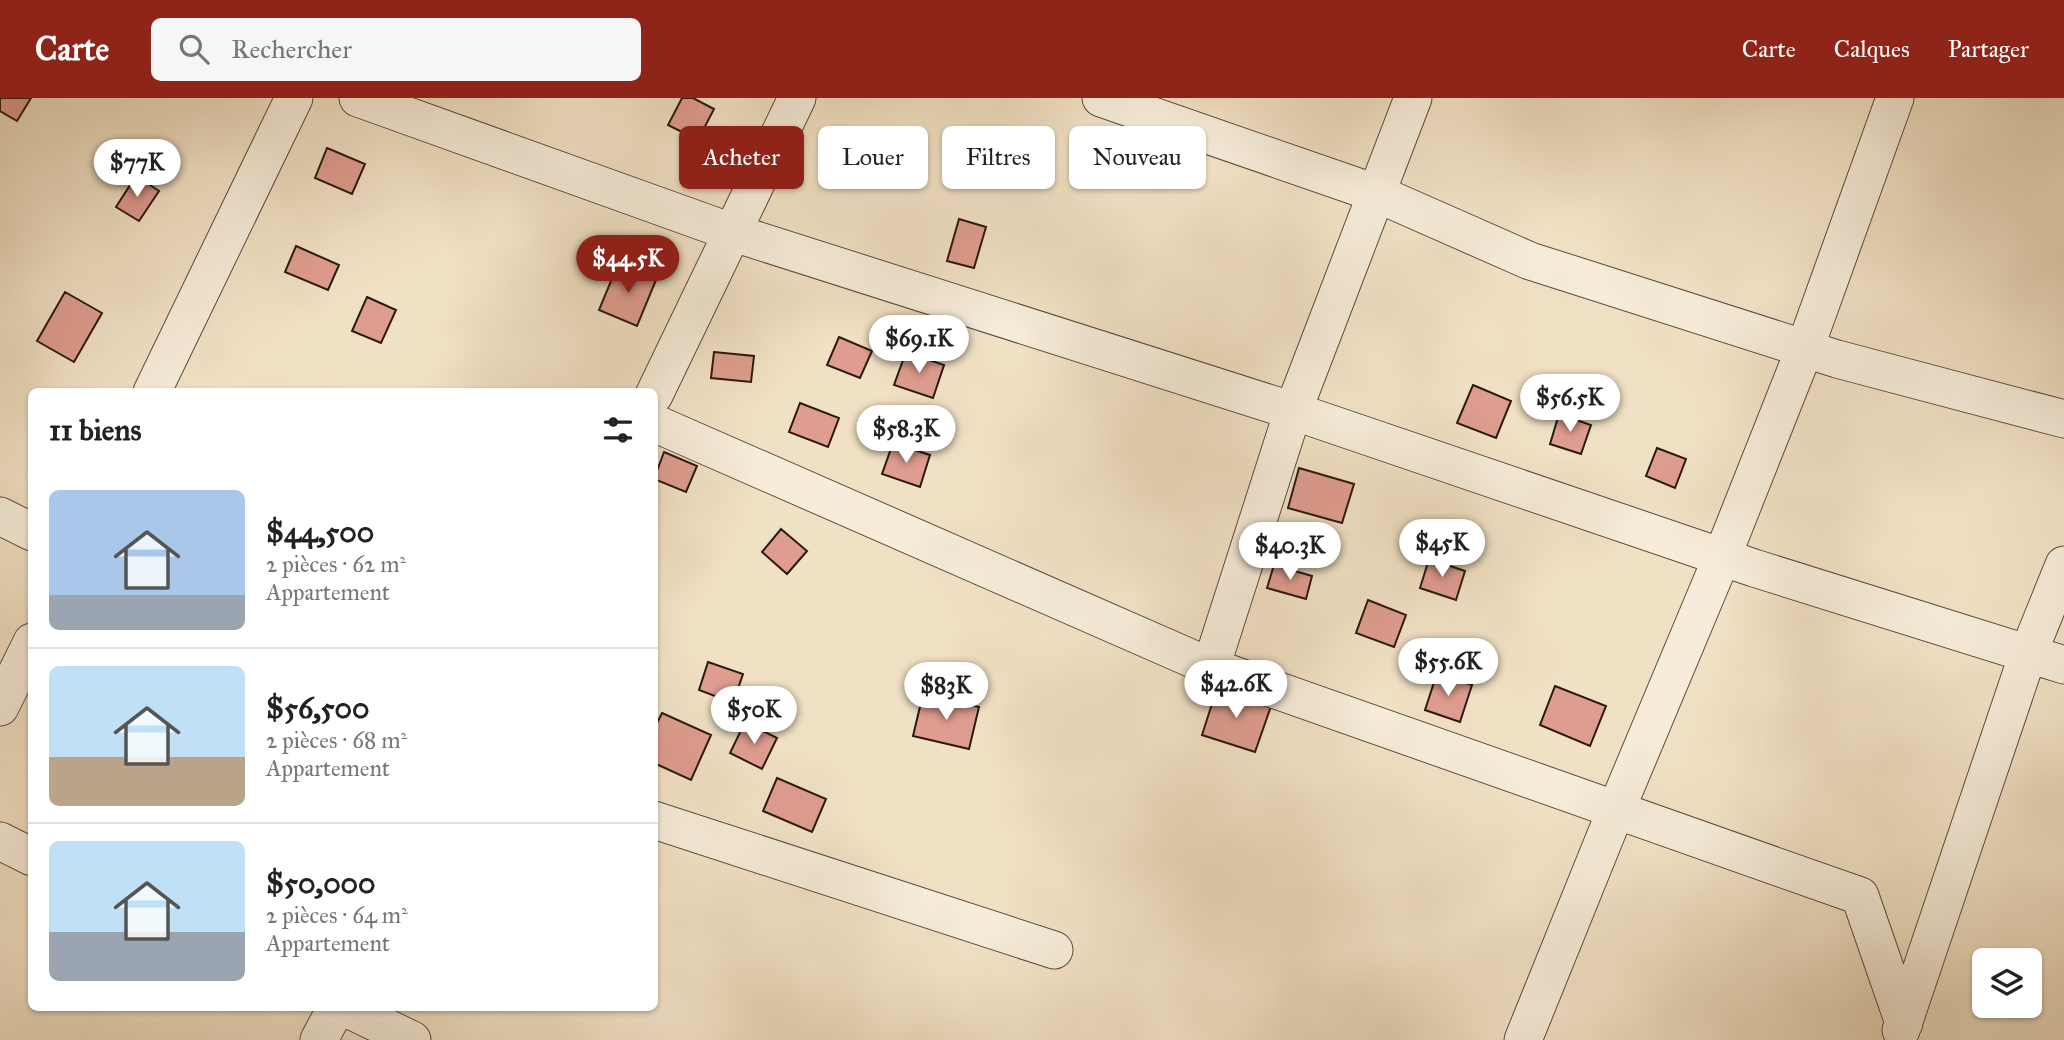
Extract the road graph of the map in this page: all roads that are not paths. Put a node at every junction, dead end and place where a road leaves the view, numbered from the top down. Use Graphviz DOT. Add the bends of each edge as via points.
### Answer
graph roads {
  1 [pos="294,98"];
  2 [pos="358,98"];
  3 [pos="797,98"];
  4 [pos="1101,98"];
  5 [pos="1413,98"];
  6 [pos="1895,98"];
  7 [pos="1378,194"];
  8 [pos="734,233"];
  9 [pos="1805,348"];
  10 [pos="154,388"];
  11 [pos="657,388"];
  12 [pos="1293,411"];
  13 [pos="2064,419"];
  14 [pos="658,425"];
  15 [pos="0,516"];
  16 [pos="28,530"];
  17 [pos="1722,557"];
  18 [pos="2064,565"];
  19 [pos="28,650"];
  20 [pos="2028,654"];
  21 [pos="2064,665"];
  22 [pos="1211,667"];
  23 [pos="0,707"];
  24 [pos="1616,810"];
  25 [pos="658,821"];
  26 [pos="0,841"];
  27 [pos="28,855"];
  28 [pos="1054,950"];
  29 [pos="334,1011"];
  30 [pos="352,1011"];
  31 [pos="1900,1031"];
  32 [pos="319,1040"];
  33 [pos="412,1040"];
  34 [pos="1523,1040"];
  1 -- 10 [label="street"];
  2 -- 8 [label="street"];
  3 -- 8 [label="street"];
  4 -- 7 [label="street"];
  5 -- 7 [label="street"];
  6 -- 9 [label="street"];
  7 -- 9 [label="street" via="1530,261"];
  7 -- 12 [label="street"];
  8 -- 11 [label="street"];
  8 -- 12 [label="street"];
  9 -- 13 [label="street"];
  9 -- 17 [label="street"];
  12 -- 17 [label="street"];
  12 -- 22 [label="street"];
  14 -- 22 [label="street"];
  15 -- 16 [label="street"];
  17 -- 20 [label="street"];
  17 -- 24 [label="street"];
  18 -- 20 [label="street"];
  19 -- 23 [label="street"];
  20 -- 21 [label="street"];
  20 -- 31 [label="street"];
  22 -- 24 [label="street"];
  24 -- 31 [label="street" via="1860,896"];
  24 -- 34 [label="street"];
  25 -- 28 [label="street"];
  26 -- 27 [label="street"];
  29 -- 32 [label="street"];
  30 -- 33 [label="street"];
}
